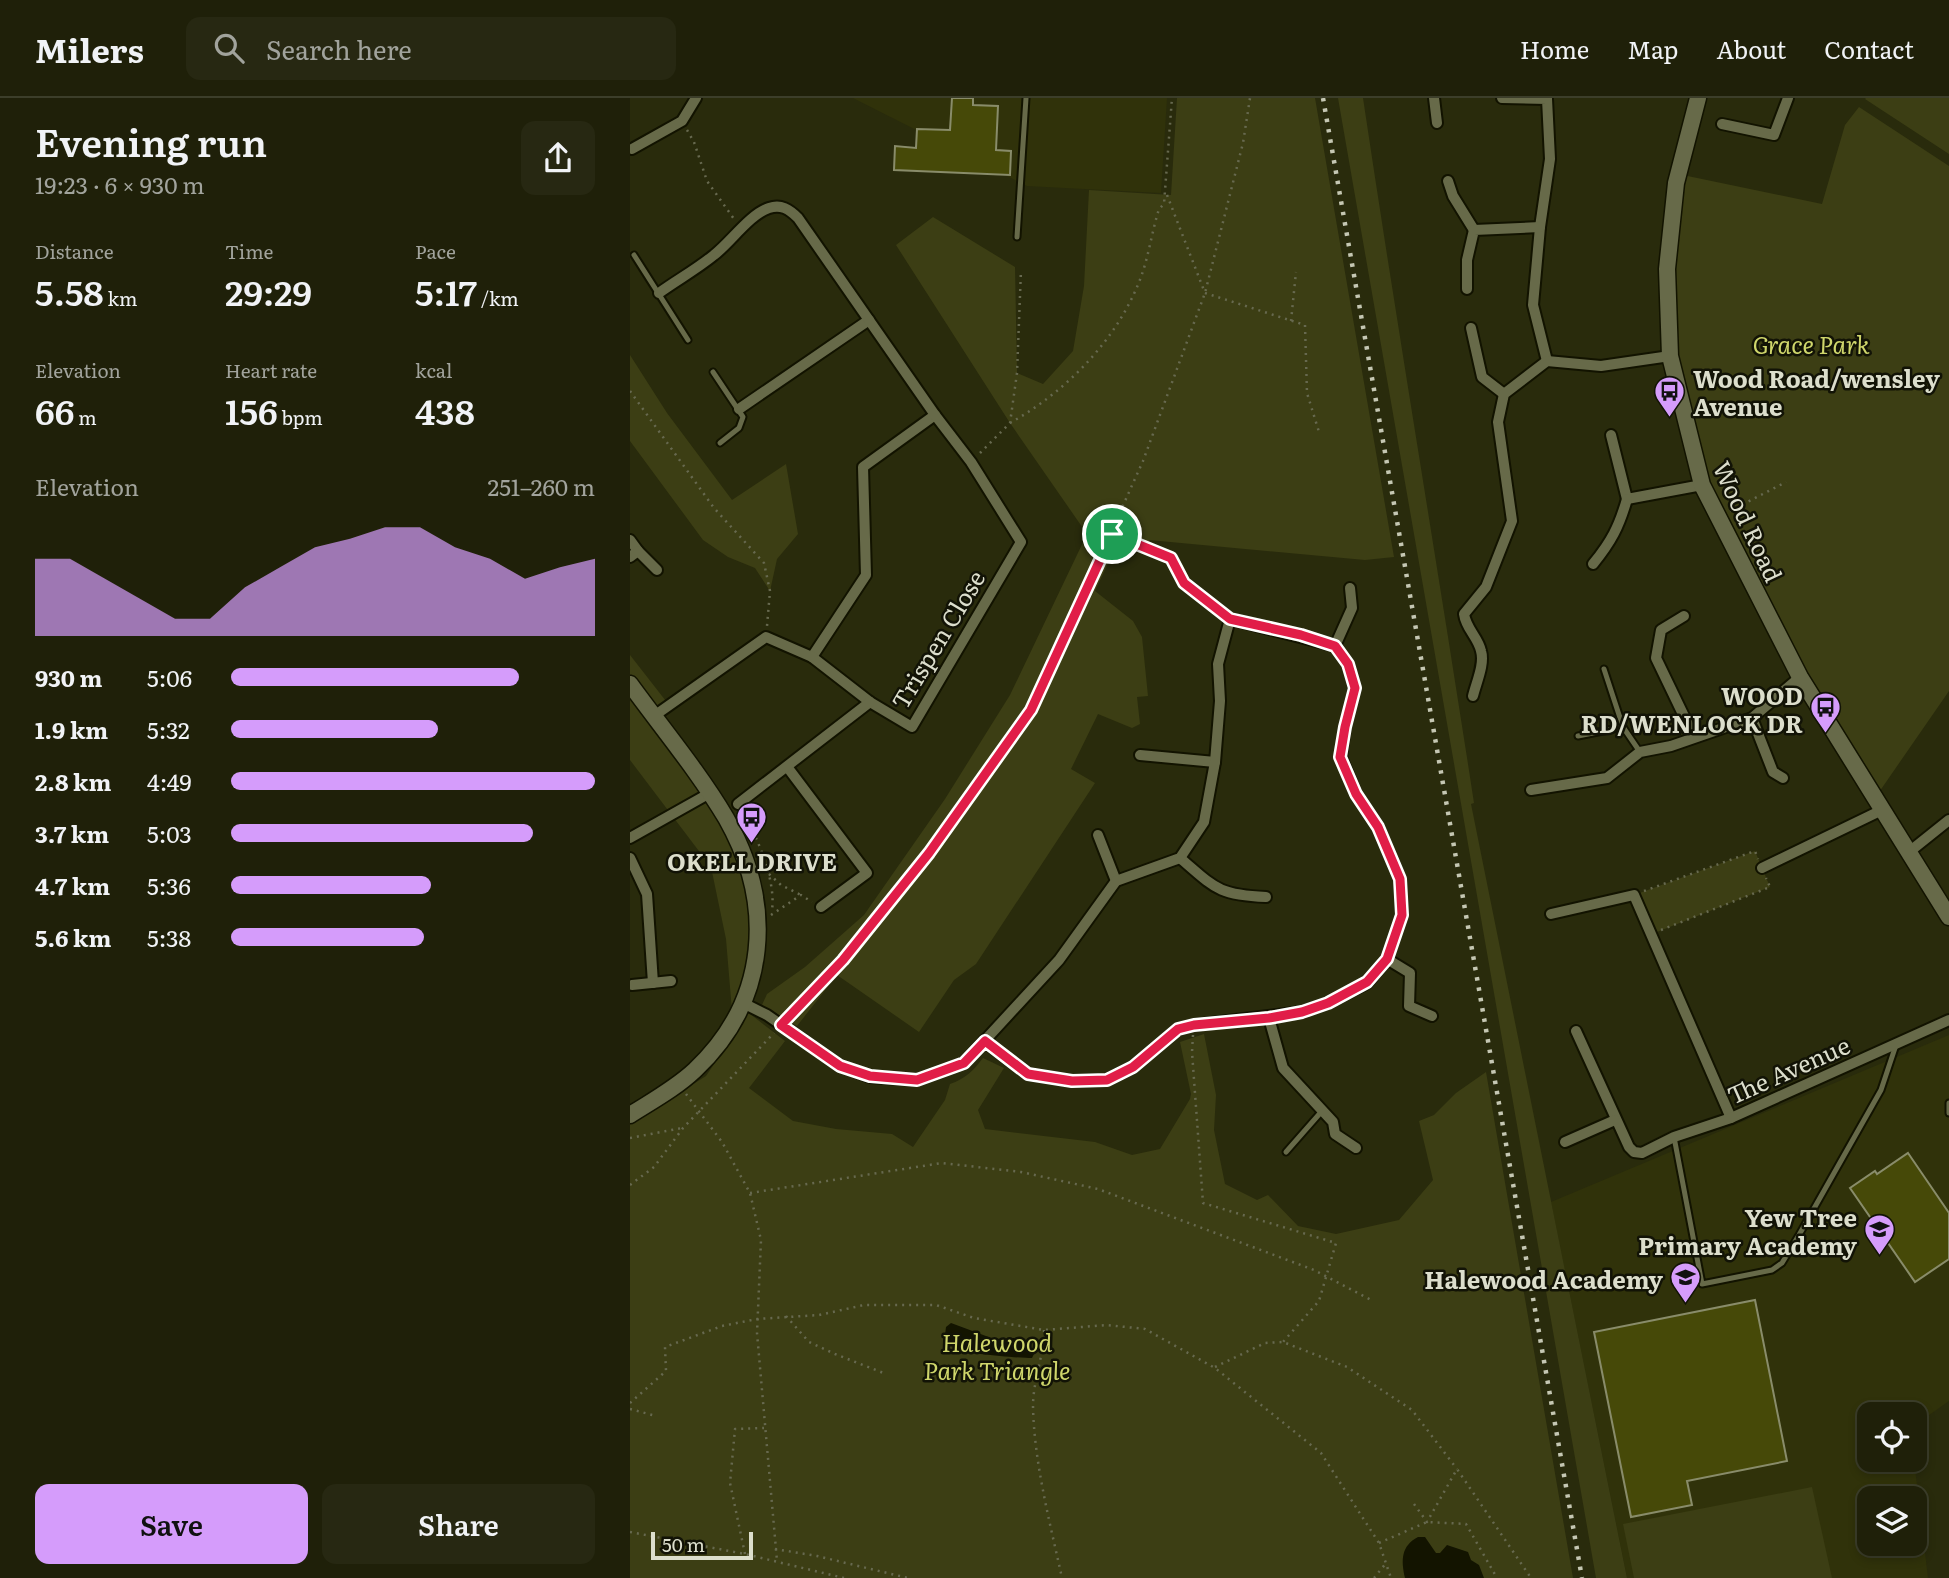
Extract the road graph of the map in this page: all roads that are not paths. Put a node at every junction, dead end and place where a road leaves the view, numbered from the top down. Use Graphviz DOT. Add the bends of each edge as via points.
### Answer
graph roads {
  1 [pos="696,98"];
  2 [pos="1026,98"];
  3 [pos="1434,98"];
  4 [pos="1502,98"];
  5 [pos="1698,98"];
  6 [pos="1788,98"];
  7 [pos="1437,123"];
  8 [pos="1722,124"];
  9 [pos="632,149"];
  10 [pos="1448,181"];
  11 [pos="1540,227"];
  12 [pos="1475,230"];
  13 [pos="1017,237"];
  14 [pos="634,255"];
  15 [pos="1467,289"];
  16 [pos="659,293"];
  17 [pos="869,320"];
  18 [pos="1471,328"];
  19 [pos="688,340"];
  20 [pos="1670,356"];
  21 [pos="1547,361"];
  22 [pos="713,372"];
  23 [pos="1504,394"];
  24 [pos="739,410"];
  25 [pos="936,415"];
  26 [pos="1611,435"];
  27 [pos="720,443"];
  28 [pos="1702,485"];
  29 [pos="1627,499"];
  30 [pos="630,540"];
  31 [pos="634,554"];
  32 [pos="1593,564"];
  33 [pos="657,570"];
  34 [pos="1184,583"];
  35 [pos="1350,588"];
  36 [pos="1684,616"];
  37 [pos="1230,619"];
  38 [pos="1335,646"];
  39 [pos="812,657"];
  40 [pos="1604,669"];
  41 [pos="1800,677"];
  42 [pos="630,684"];
  43 [pos="1473,696"];
  44 [pos="870,702"];
  45 [pos="654,716"];
  46 [pos="1752,718"];
  47 [pos="1623,727"];
  48 [pos="1578,736"];
  49 [pos="1694,737"];
  50 [pos="1640,752"];
  51 [pos="1140,755"];
  52 [pos="1215,762"];
  53 [pos="788,768"];
  54 [pos="1783,778"];
  55 [pos="1531,790"];
  56 [pos="710,793"];
  57 [pos="738,804"];
  58 [pos="1882,810"];
  59 [pos="1949,820"];
  60 [pos="1098,835"];
  61 [pos="630,838"];
  62 [pos="1909,852"];
  63 [pos="630,858"];
  64 [pos="1180,858"];
  65 [pos="1762,868"];
  66 [pos="1116,881"];
  67 [pos="1266,897"];
  68 [pos="821,907"];
  69 [pos="1551,914"];
  70 [pos="1949,917"];
  71 [pos="1387,959"];
  72 [pos="671,981"];
  73 [pos="653,983"];
  74 [pos="632,985"];
  75 [pos="743,1003"];
  76 [pos="1432,1016"];
  77 [pos="1269,1018"];
  78 [pos="1949,1020"];
  79 [pos="1576,1031"];
  80 [pos="985,1041"];
  81 [pos="1897,1043"];
  82 [pos="1949,1103"];
  83 [pos="1322,1111"];
  84 [pos="1949,1113"];
  85 [pos="630,1115"];
  86 [pos="1731,1118"];
  87 [pos="1615,1120"];
  88 [pos="1674,1137"];
  89 [pos="1565,1142"];
  90 [pos="1356,1148"];
  91 [pos="1286,1152"];
  1 -- 9 [label="street" via="682,121"];
  2 -- 13 [label="lane"];
  3 -- 7 [label="street"];
  4 -- 11 [label="street" via="1547,99 1550,159"];
  5 -- 20 [label="street, Wood Road" via="1676,183 1667,269"];
  6 -- 8 [label="street" via="1774,135"];
  10 -- 12 [label="street"];
  11 -- 12 [label="street"];
  11 -- 21 [label="street" via="1533,305"];
  12 -- 15 [label="street" via="1466,260"];
  14 -- 16 [label="lane"];
  16 -- 17 [label="street, Trispen Close" via="714,256 760,212 782,207 798,218"];
  16 -- 19 [label="lane"];
  17 -- 24 [label="street"];
  17 -- 25 [label="street, Trispen Close"];
  18 -- 23 [label="street" via="1482,377"];
  20 -- 21 [label="street" via="1601,366"];
  20 -- 28 [label="street, Wood Road"];
  21 -- 23 [label="street"];
  22 -- 24 [label="lane"];
  23 -- 43 [label="street" via="1498,422 1512,521 1486,587 1464,614 1482,650"];
  24 -- 27 [label="lane" via="743,418 739,428"];
  25 -- 39 [label="street" via="863,467 866,575"];
  25 -- 44 [label="street, Trispen Close" via="971,461 1020,542 912,727"];
  26 -- 29 [label="street"];
  28 -- 29 [label="street"];
  28 -- 41 [label="street, Wood Road"];
  29 -- 32 [label="street" via="1611,542"];
  30 -- 31 [label="street"];
  31 -- 33 [label="street"];
  34 -- 37 [label="street"];
  35 -- 38 [label="street" via="1352,608"];
  36 -- 49 [label="street" via="1661,630 1656,658"];
  37 -- 38 [label="street"];
  37 -- 52 [label="street" via="1218,664"];
  38 -- 71 [label="street" via="1348,664 1355,688 1340,757 1400,879 1402,915"];
  39 -- 44 [label="street, Trispen Close"];
  39 -- 45 [label="street, Trispen Close" via="766,636"];
  40 -- 47 [label="lane"];
  41 -- 46 [label="street"];
  41 -- 58 [label="street, Wood Road"];
  42 -- 45 [label="street"];
  44 -- 53 [label="street"];
  45 -- 56 [label="street"];
  46 -- 49 [label="street"];
  46 -- 54 [label="street" via="1773,772"];
  47 -- 48 [label="lane"];
  47 -- 50 [label="lane"];
  49 -- 50 [label="street"];
  50 -- 55 [label="street" via="1607,778"];
  51 -- 52 [label="street"];
  52 -- 64 [label="street" via="1204,822"];
  53 -- 57 [label="street"];
  53 -- 68 [label="street" via="867,873"];
  56 -- 61 [label="street"];
  56 -- 75 [label="street" via="735,837 754,890 756,963"];
  58 -- 62 [label="street, Wood Road"];
  58 -- 65 [label="street"];
  59 -- 62 [label="street"];
  60 -- 66 [label="street"];
  62 -- 70 [label="street, Wood Road"];
  63 -- 73 [label="street" via="647,894"];
  64 -- 66 [label="street"];
  64 -- 67 [label="street" via="1219,890 1235,896"];
  66 -- 80 [label="street" via="1059,960"];
  69 -- 86 [label="street" via="1634,895"];
  71 -- 76 [label="street" via="1410,973 1409,1006"];
  71 -- 77 [label="street" via="1367,982 1328,1003"];
  72 -- 73 [label="street"];
  73 -- 74 [label="street"];
  75 -- 80 [label="street" via="840,1066 870,1076 917,1080 964,1063"];
  75 -- 85 [label="street" via="722,1041 693,1072"];
  77 -- 80 [label="street" via="1178,1029 1133,1067 1107,1080 1072,1081 1028,1074"];
  77 -- 83 [label="street" via="1283,1068"];
  78 -- 81 [label="street, The Avenue"];
  79 -- 87 [label="street"];
  81 -- 86 [label="street, The Avenue"];
  81 -- 88 [label="lane" via="1881,1090 1782,1263 1772,1270 1702,1284"];
  82 -- 84 [label="lane"];
  83 -- 90 [label="street" via="1333,1122 1335,1134"];
  83 -- 91 [label="lane"];
  86 -- 88 [label="street, The Avenue"];
  87 -- 88 [label="street, The Avenue" via="1634,1152 1642,1153"];
  87 -- 89 [label="street"];
}
